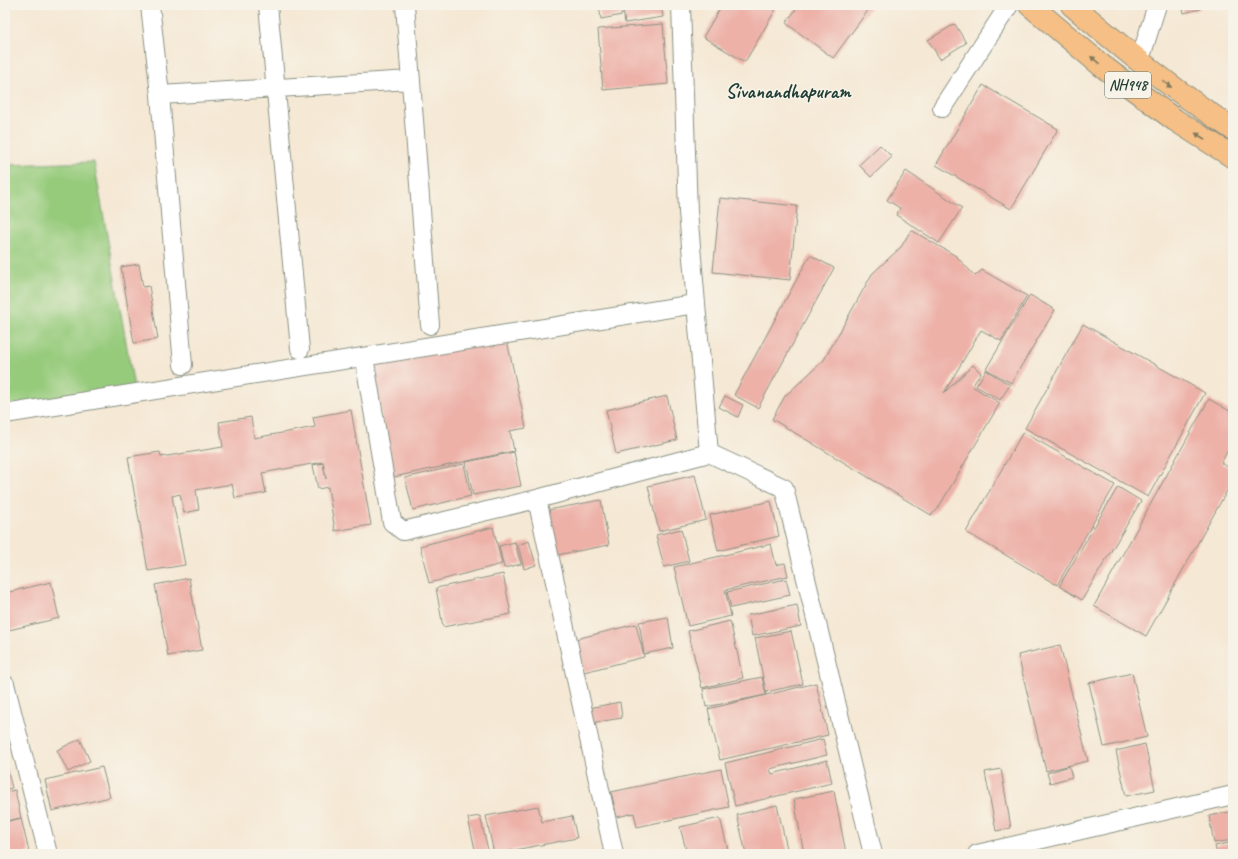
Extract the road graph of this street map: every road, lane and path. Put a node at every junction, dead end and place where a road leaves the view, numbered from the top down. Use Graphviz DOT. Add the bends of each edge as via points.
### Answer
graph roads {
  1 [pos="150,5"];
  2 [pos="268,5"];
  3 [pos="405,5"];
  4 [pos="681,5"];
  5 [pos="1009,5"];
  6 [pos="1030,5"];
  7 [pos="1072,5"];
  8 [pos="1157,5"];
  9 [pos="1139,63"];
  10 [pos="411,80"];
  11 [pos="276,88"];
  12 [pos="160,95"];
  13 [pos="942,108"];
  14 [pos="1233,129"];
  15 [pos="1233,157"];
  16 [pos="695,304"];
  17 [pos="430,325"];
  18 [pos="300,349"];
  19 [pos="364,357"];
  20 [pos="183,365"];
  21 [pos="5,414"];
  22 [pos="709,452"];
  23 [pos="537,499"];
  24 [pos="5,684"];
  25 [pos="1233,795"];
  26 [pos="48,854"];
  27 [pos="614,854"];
  28 [pos="873,854"];
  29 [pos="977,854"];
  1 -- 12 [label="street"];
  2 -- 11 [label="street"];
  3 -- 10 [label="street"];
  4 -- 16 [label="street" via="688,212"];
  5 -- 13 [label="street"];
  15 -- 6 [label="highway, NH948, one-way" via="1175,120 1101,65"];
  7 -- 9 [label="highway, NH948"];
  8 -- 9 [label="street"];
  9 -- 14 [label="highway, NH948, one-way"];
  10 -- 11 [label="street"];
  10 -- 17 [label="street"];
  11 -- 12 [label="street"];
  11 -- 18 [label="street"];
  12 -- 20 [label="street"];
  16 -- 19 [label="street"];
  16 -- 22 [label="street"];
  19 -- 21 [label="street"];
  19 -- 23 [label="street" via="392,522 403,531"];
  22 -- 23 [label="street"];
  22 -- 28 [label="street" via="784,488"];
  23 -- 27 [label="street"];
  24 -- 26 [label="street"];
  25 -- 29 [label="street"];
}
